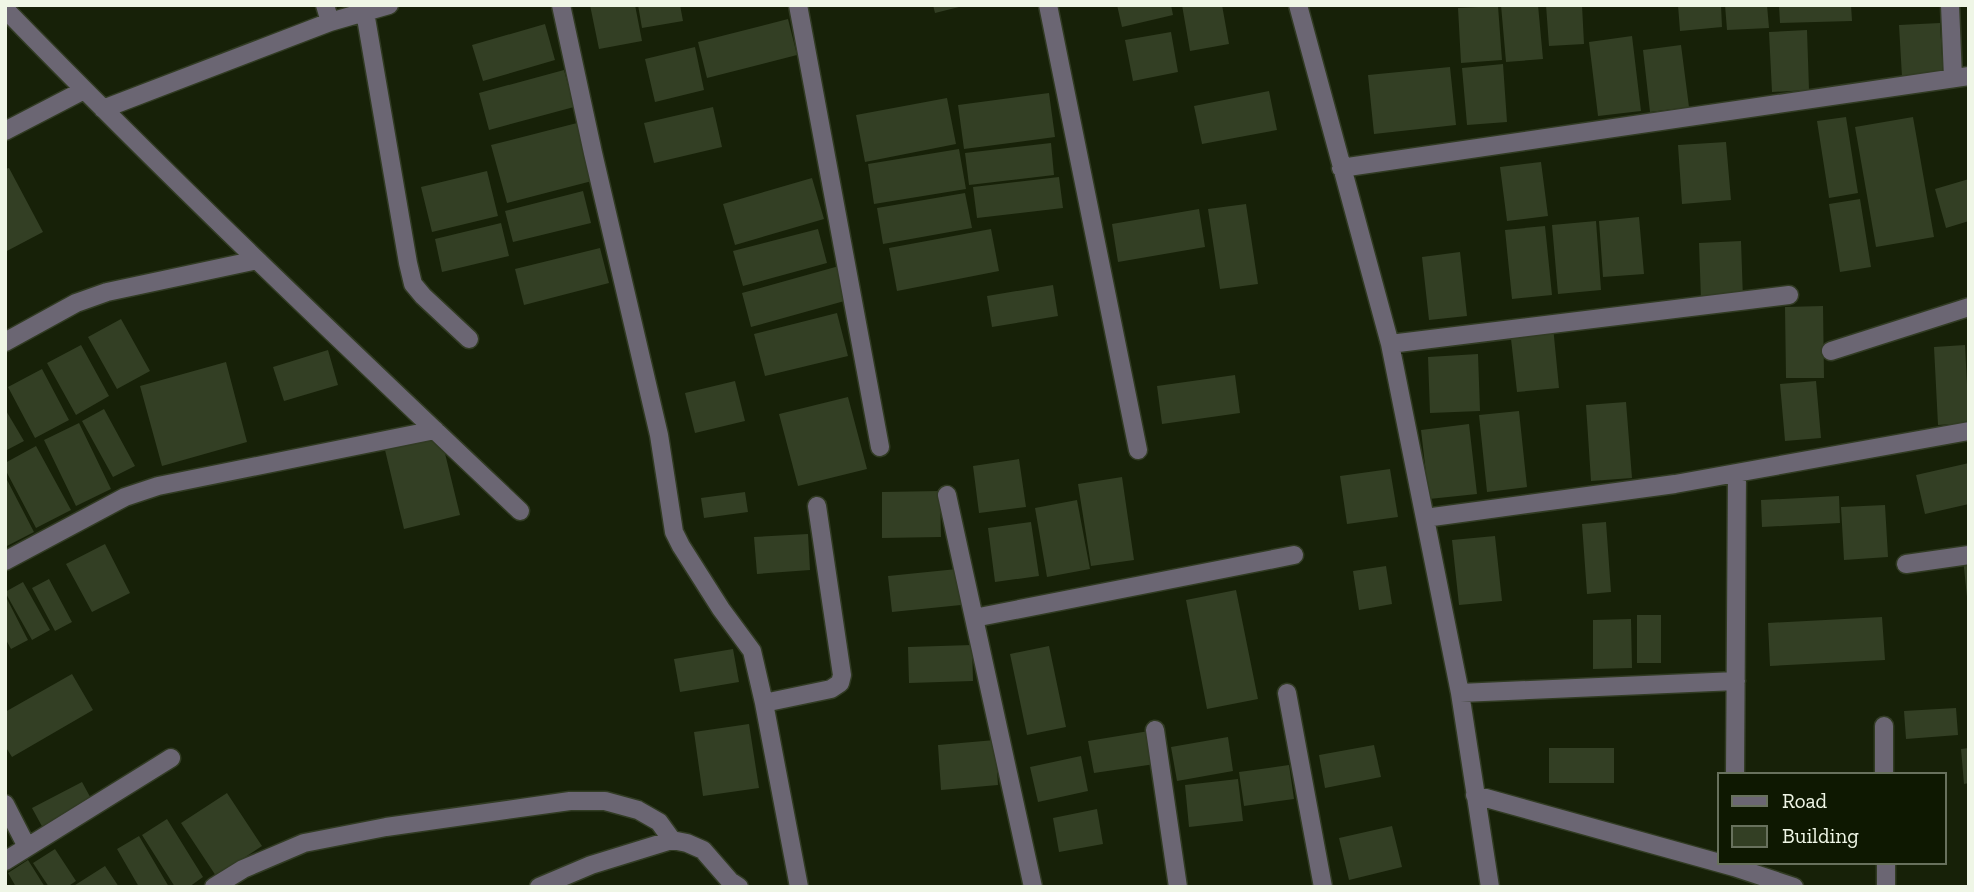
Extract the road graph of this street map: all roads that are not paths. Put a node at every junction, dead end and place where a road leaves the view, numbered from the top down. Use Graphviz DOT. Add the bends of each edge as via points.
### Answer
graph roads {
  1 [pos="389,5"];
  2 [pos="561,5"];
  3 [pos="798,5"];
  4 [pos="1048,5"];
  5 [pos="1298,5"];
  6 [pos="1951,5"];
  7 [pos="5,9"];
  8 [pos="365,12"];
  9 [pos="327,14"];
  10 [pos="1961,77"];
  11 [pos="84,90"];
  12 [pos="103,109"];
  13 [pos="5,131"];
  14 [pos="1341,168"];
  15 [pos="257,260"];
  16 [pos="1789,295"];
  17 [pos="1969,307"];
  18 [pos="469,339"];
  19 [pos="5,342"];
  20 [pos="1390,344"];
  21 [pos="1831,351"];
  22 [pos="435,430"];
  23 [pos="1969,431"];
  24 [pos="880,447"];
  25 [pos="1138,450"];
  26 [pos="1737,472"];
  27 [pos="947,495"];
  28 [pos="817,506"];
  29 [pos="520,511"];
  30 [pos="1424,518"];
  31 [pos="1294,555"];
  32 [pos="1969,555"];
  33 [pos="5,561"];
  34 [pos="1906,564"];
  35 [pos="974,618"];
  36 [pos="1736,681"];
  37 [pos="1287,693"];
  38 [pos="1460,693"];
  39 [pos="764,703"];
  40 [pos="1884,726"];
  41 [pos="1155,730"];
  42 [pos="171,758"];
  43 [pos="1735,773"];
  44 [pos="1884,773"];
  45 [pos="1475,795"];
  46 [pos="5,804"];
  47 [pos="672,840"];
  48 [pos="27,847"];
  49 [pos="1718,860"];
  50 [pos="5,861"];
  51 [pos="1734,864"];
  52 [pos="1886,864"];
  53 [pos="214,887"];
  54 [pos="539,887"];
  55 [pos="740,887"];
  56 [pos="799,887"];
  57 [pos="1033,887"];
  58 [pos="1178,887"];
  59 [pos="1323,887"];
  60 [pos="1490,887"];
  61 [pos="1794,887"];
  62 [pos="1886,887"];
  1 -- 8 [label="street"];
  2 -- 39 [label="street" via="659,435 674,532 752,651"];
  3 -- 24 [label="street"];
  4 -- 25 [label="street"];
  5 -- 14 [label="street"];
  6 -- 10 [label="street"];
  7 -- 11 [label="street"];
  8 -- 9 [label="street"];
  8 -- 18 [label="street" via="413,284"];
  9 -- 12 [label="street"];
  10 -- 14 [label="street"];
  11 -- 12 [label="street"];
  11 -- 13 [label="street"];
  12 -- 15 [label="street"];
  14 -- 20 [label="street"];
  15 -- 19 [label="street" via="107,292 76,303"];
  15 -- 22 [label="street"];
  16 -- 20 [label="street"];
  17 -- 21 [label="street"];
  20 -- 30 [label="street"];
  22 -- 29 [label="street"];
  22 -- 33 [label="street" via="158,486 125,497"];
  23 -- 26 [label="street"];
  26 -- 30 [label="street"];
  26 -- 36 [label="street"];
  27 -- 35 [label="street"];
  28 -- 39 [label="street" via="840,683 831,689"];
  30 -- 38 [label="street"];
  31 -- 35 [label="street"];
  32 -- 34 [label="street"];
  35 -- 57 [label="street"];
  36 -- 38 [label="street"];
  36 -- 43 [label="street"];
  37 -- 59 [label="street"];
  38 -- 45 [label="street"];
  39 -- 56 [label="street"];
  40 -- 44 [label="street"];
  41 -- 58 [label="street"];
  42 -- 48 [label="street"];
  45 -- 49 [label="street"];
  45 -- 60 [label="street"];
  46 -- 48 [label="street"];
  47 -- 53 [label="street" via="659,822 638,810 605,801 570,801 304,843"];
  47 -- 54 [label="street"];
  47 -- 55 [label="street" via="703,850"];
  48 -- 50 [label="street"];
  51 -- 61 [label="street"];
  52 -- 62 [label="street"];
}
